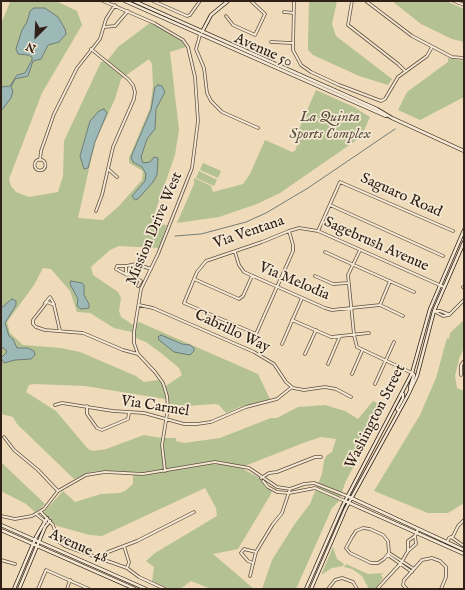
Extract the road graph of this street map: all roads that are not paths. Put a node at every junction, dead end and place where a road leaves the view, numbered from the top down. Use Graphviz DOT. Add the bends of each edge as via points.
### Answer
graph roads {
  1 [pos="103,1"];
  2 [pos="125,1"];
  3 [pos="134,1"];
  4 [pos="153,1"];
  5 [pos="200,1"];
  6 [pos="228,1"];
  7 [pos="294,1"];
  8 [pos="352,1"];
  9 [pos="366,1"];
  10 [pos="454,1"];
  11 [pos="253,2"];
  12 [pos="115,5"];
  13 [pos="464,5"];
  14 [pos="128,11"];
  15 [pos="284,12"];
  16 [pos="294,13"];
  17 [pos="226,16"];
  18 [pos="104,27"];
  19 [pos="201,33"];
  20 [pos="271,42"];
  21 [pos="292,43"];
  22 [pos="432,47"];
  23 [pos="91,49"];
  24 [pos="464,58"];
  25 [pos="405,71"];
  26 [pos="258,128"];
  27 [pos="464,151"];
  28 [pos="40,160"];
  29 [pos="108,169"];
  30 [pos="117,177"];
  31 [pos="330,205"];
  32 [pos="96,211"];
  33 [pos="299,228"];
  34 [pos="464,230"];
  35 [pos="289,231"];
  36 [pos="318,231"];
  37 [pos="453,231"];
  38 [pos="464,242"];
  39 [pos="360,250"];
  40 [pos="235,252"];
  41 [pos="325,252"];
  42 [pos="443,256"];
  43 [pos="353,265"];
  44 [pos="126,266"];
  45 [pos="151,269"];
  46 [pos="128,275"];
  47 [pos="252,276"];
  48 [pos="315,276"];
  49 [pos="194,279"];
  50 [pos="390,281"];
  51 [pos="348,283"];
  52 [pos="439,285"];
  53 [pos="138,286"];
  54 [pos="278,287"];
  55 [pos="444,288"];
  56 [pos="414,292"];
  57 [pos="302,298"];
  58 [pos="464,300"];
  59 [pos="45,304"];
  60 [pos="54,305"];
  61 [pos="139,305"];
  62 [pos="380,305"];
  63 [pos="352,308"];
  64 [pos="434,311"];
  65 [pos="403,316"];
  66 [pos="292,320"];
  67 [pos="316,330"];
  68 [pos="60,331"];
  69 [pos="369,333"];
  70 [pos="354,335"];
  71 [pos="340,336"];
  72 [pos="394,342"];
  73 [pos="282,344"];
  74 [pos="362,351"];
  75 [pos="138,354"];
  76 [pos="305,354"];
  77 [pos="386,361"];
  78 [pos="464,361"];
  79 [pos="328,364"];
  80 [pos="412,373"];
  81 [pos="352,374"];
  82 [pos="461,375"];
  83 [pos="375,384"];
  84 [pos="292,387"];
  85 [pos="410,390"];
  86 [pos="403,394"];
  87 [pos="351,397"];
  88 [pos="55,405"];
  89 [pos="87,406"];
  90 [pos="399,412"];
  91 [pos="129,413"];
  92 [pos="166,420"];
  93 [pos="4,437"];
  94 [pos="321,456"];
  95 [pos="165,471"];
  96 [pos="261,478"];
  97 [pos="290,489"];
  98 [pos="58,491"];
  99 [pos="289,493"];
  100 [pos="347,496"];
  101 [pos="351,498"];
  102 [pos="345,501"];
  103 [pos="349,503"];
  104 [pos="41,511"];
  105 [pos="194,512"];
  106 [pos="36,514"];
  107 [pos="1,516"];
  108 [pos="46,519"];
  109 [pos="464,520"];
  110 [pos="49,522"];
  111 [pos="1,525"];
  112 [pos="418,529"];
  113 [pos="1,530"];
  114 [pos="416,533"];
  115 [pos="415,536"];
  116 [pos="452,538"];
  117 [pos="35,540"];
  118 [pos="39,542"];
  119 [pos="447,542"];
  120 [pos="33,544"];
  121 [pos="408,544"];
  122 [pos="37,546"];
  123 [pos="124,546"];
  124 [pos="464,546"];
  125 [pos="413,547"];
  126 [pos="464,550"];
  127 [pos="408,551"];
  128 [pos="256,552"];
  129 [pos="388,554"];
  130 [pos="464,554"];
  131 [pos="100,558"];
  132 [pos="1,560"];
  133 [pos="401,562"];
  134 [pos="254,563"];
  135 [pos="15,564"];
  136 [pos="126,568"];
  137 [pos="413,571"];
  138 [pos="250,576"];
  139 [pos="70,580"];
  140 [pos="14,589"];
  141 [pos="19,589"];
  142 [pos="38,589"];
  143 [pos="67,589"];
  144 [pos="89,589"];
  145 [pos="135,589"];
  146 [pos="146,589"];
  147 [pos="165,589"];
  148 [pos="306,589"];
  149 [pos="311,589"];
  150 [pos="328,589"];
  151 [pos="357,589"];
  152 [pos="377,589"];
  153 [pos="407,589"];
  154 [pos="440,589"];
  1 -- 12 [label="street, Mission Drive West"];
  2 -- 19 [label="main road, Avenue 50"];
  3 -- 19 [label="main road, Avenue 50"];
  4 -- 5 [label="street" via="187,16"];
  6 -- 19 [label="main road" via="211,15"];
  7 -- 16 [label="street"];
  8 -- 25 [label="street" via="348,25"];
  9 -- 22 [label="street" via="412,36"];
  10 -- 13 [label="street"];
  11 -- 17 [label="street" via="265,14 255,35 233,25"];
  12 -- 14 [label="street, Mission Drive West"];
  12 -- 18 [label="street"];
  14 -- 18 [label="street" via="115,26"];
  14 -- 45 [label="street, Mission Drive West" via="176,34 183,40 188,47 195,77 198,121 192,168"];
  15 -- 16 [label="street"];
  16 -- 21 [label="street"];
  18 -- 23 [label="street" via="100,39"];
  19 -- 26 [label="street" via="196,49 204,68 211,101 222,112"];
  19 -- 27 [label="main road, Avenue 50" via="377,109"];
  20 -- 21 [label="street"];
  21 -- 25 [label="street" via="294,55 301,65 311,72 381,101 384,101 396,79"];
  22 -- 24 [label="street" via="452,57"];
  22 -- 25 [label="street" via="427,56"];
  23 -- 28 [label="street" via="77,68 54,114"];
  23 -- 29 [label="street" via="128,79 135,92 113,147"];
  28 -- 28 [label="street" via="36,161 34,166 40,171 46,165"];
  29 -- 30 [label="street"];
  29 -- 32 [label="street"];
  31 -- 36 [label="street"];
  31 -- 37 [label="street, Saguaro Road" via="340,182"];
  31 -- 42 [label="street"];
  33 -- 35 [label="street, Via Ventana"];
  33 -- 36 [label="street, Sagebrush Avenue"];
  34 -- 52 [label="main road, Washington Street"];
  35 -- 40 [label="street, Via Ventana"];
  35 -- 54 [label="street" via="293,252"];
  36 -- 39 [label="street, Sagebrush Avenue"];
  38 -- 55 [label="main road, Washington Street"];
  39 -- 43 [label="street"];
  39 -- 52 [label="street, Sagebrush Avenue"];
  40 -- 47 [label="street, Via Melodia" via="239,265 244,272"];
  40 -- 49 [label="street, Via Ventana" via="206,261"];
  41 -- 43 [label="street"];
  43 -- 50 [label="street"];
  43 -- 51 [label="street" via="348,275"];
  44 -- 45 [label="street" via="136,264"];
  44 -- 46 [label="street" via="125,271"];
  44 -- 46 [label="street" via="117,266 116,269"];
  45 -- 61 [label="street, Mission Drive West" via="139,295"];
  46 -- 53 [label="street" via="141,281"];
  47 -- 49 [label="street" via="243,296 239,299"];
  47 -- 54 [label="street, Via Melodia"];
  48 -- 51 [label="street" via="333,284"];
  49 -- 54 [label="street, Via Ventana" via="184,302 187,305 256,334"];
  50 -- 56 [label="street"];
  50 -- 62 [label="street"];
  51 -- 63 [label="street"];
  52 -- 55 [label="street, Sagebrush Avenue"];
  52 -- 80 [label="main road, Washington Street"];
  54 -- 57 [label="street, Via Melodia"];
  55 -- 64 [label="main road, Washington Street"];
  57 -- 63 [label="street, Via Melodia" via="330,310"];
  57 -- 66 [label="street"];
  58 -- 64 [label="street" via="449,315"];
  59 -- 60 [label="street" via="51,302"];
  59 -- 60 [label="street" via="50,297"];
  59 -- 68 [label="street" via="33,320 33,324 40,329"];
  60 -- 68 [label="street"];
  61 -- 75 [label="street, Mission Drive West" via="134,332"];
  61 -- 84 [label="street, Cabrillo Way" via="150,307 254,352 274,364"];
  62 -- 63 [label="street, Via Melodia"];
  62 -- 65 [label="street"];
  63 -- 70 [label="street"];
  64 -- 85 [label="main road, Washington Street" via="425,350"];
  66 -- 67 [label="street"];
  66 -- 73 [label="street"];
  67 -- 71 [label="street" via="331,337"];
  67 -- 76 [label="street"];
  68 -- 75 [label="street" via="83,333"];
  69 -- 70 [label="street"];
  70 -- 71 [label="street"];
  70 -- 74 [label="street" via="357,347"];
  71 -- 79 [label="street"];
  72 -- 77 [label="street"];
  74 -- 77 [label="street"];
  74 -- 81 [label="street"];
  75 -- 92 [label="street" via="163,383 167,396"];
  77 -- 80 [label="street"];
  77 -- 83 [label="street"];
  78 -- 82 [label="street"];
  80 -- 85 [label="main road" via="414,375"];
  80 -- 86 [label="main road, Washington Street"];
  84 -- 87 [label="street" via="304,390 325,387 336,389"];
  84 -- 92 [label="street, Via Carmel" via="278,398 246,407 211,422 184,424"];
  85 -- 90 [label="main road, Washington Street"];
  86 -- 90 [label="main road" via="397,409"];
  86 -- 100 [label="main road, Washington Street"];
  88 -- 89 [label="street, Via Carmel" via="62,403"];
  89 -- 91 [label="street, Via Carmel"];
  89 -- 91 [label="street" via="87,414 97,428 102,430 128,419"];
  90 -- 101 [label="main road, Washington Street"];
  91 -- 92 [label="street, Via Carmel" via="144,413"];
  92 -- 95 [label="street" via="162,445"];
  93 -- 98 [label="street" via="14,450"];
  94 -- 96 [label="street"];
  95 -- 96 [label="street" via="215,462 249,468"];
  95 -- 98 [label="street" via="120,474 105,472 86,475"];
  96 -- 97 [label="street" via="277,487"];
  96 -- 99 [label="street" via="268,487"];
  97 -- 99 [label="street"];
  97 -- 100 [label="street" via="314,483"];
  98 -- 104 [label="street"];
  99 -- 102 [label="street" via="315,488"];
  99 -- 128 [label="street" via="282,513"];
  100 -- 101 [label="main road"];
  100 -- 102 [label="main road, Washington Street"];
  101 -- 103 [label="main road, Washington Street"];
  101 -- 112 [label="main road"];
  102 -- 103 [label="main road"];
  102 -- 148 [label="main road, Washington Street"];
  103 -- 114 [label="main road"];
  103 -- 149 [label="main road, Washington Street"];
  104 -- 106 [label="street"];
  104 -- 108 [label="street"];
  105 -- 123 [label="street" via="137,542"];
  106 -- 107 [label="street" via="15,519"];
  106 -- 108 [label="street"];
  108 -- 110 [label="street"];
  108 -- 117 [label="main road"];
  109 -- 116 [label="street"];
  110 -- 118 [label="main road"];
  110 -- 131 [label="street" via="53,525 59,542 83,554"];
  111 -- 117 [label="main road, Avenue 48"];
  112 -- 114 [label="street"];
  112 -- 119 [label="main road"];
  113 -- 120 [label="main road, Avenue 48"];
  114 -- 115 [label="street"];
  114 -- 130 [label="main road"];
  115 -- 121 [label="street" via="409,539"];
  115 -- 125 [label="street" via="416,543"];
  116 -- 119 [label="street" via="448,538"];
  116 -- 124 [label="street"];
  117 -- 118 [label="main road, Avenue 48"];
  117 -- 120 [label="main road"];
  118 -- 122 [label="main road"];
  118 -- 146 [label="main road, Avenue 48"];
  119 -- 126 [label="main road"];
  120 -- 122 [label="main road, Avenue 48"];
  120 -- 140 [label="main road"];
  121 -- 125 [label="street"];
  121 -- 127 [label="street"];
  122 -- 141 [label="main road"];
  122 -- 145 [label="main road, Avenue 48"];
  123 -- 131 [label="street"];
  123 -- 136 [label="street" via="129,562"];
  125 -- 127 [label="street"];
  127 -- 133 [label="street"];
  128 -- 134 [label="street"];
  128 -- 134 [label="street" via="244,549 241,553 248,561"];
  129 -- 129 [label="street" via="388,541 370,529 356,531 346,548 350,553 371,563 378,563"];
  129 -- 133 [label="street"];
  131 -- 136 [label="street"];
  132 -- 135 [label="street"];
  133 -- 137 [label="street"];
  133 -- 152 [label="street"];
  134 -- 138 [label="street"];
  136 -- 147 [label="street"];
  137 -- 153 [label="street" via="404,580 403,585"];
  137 -- 154 [label="street" via="427,558 440,561 446,571 446,577"];
  139 -- 142 [label="street" via="46,570"];
  139 -- 143 [label="street"];
  139 -- 144 [label="street"];
  150 -- 151 [label="street" via="335,580 342,578 353,582"];
}
